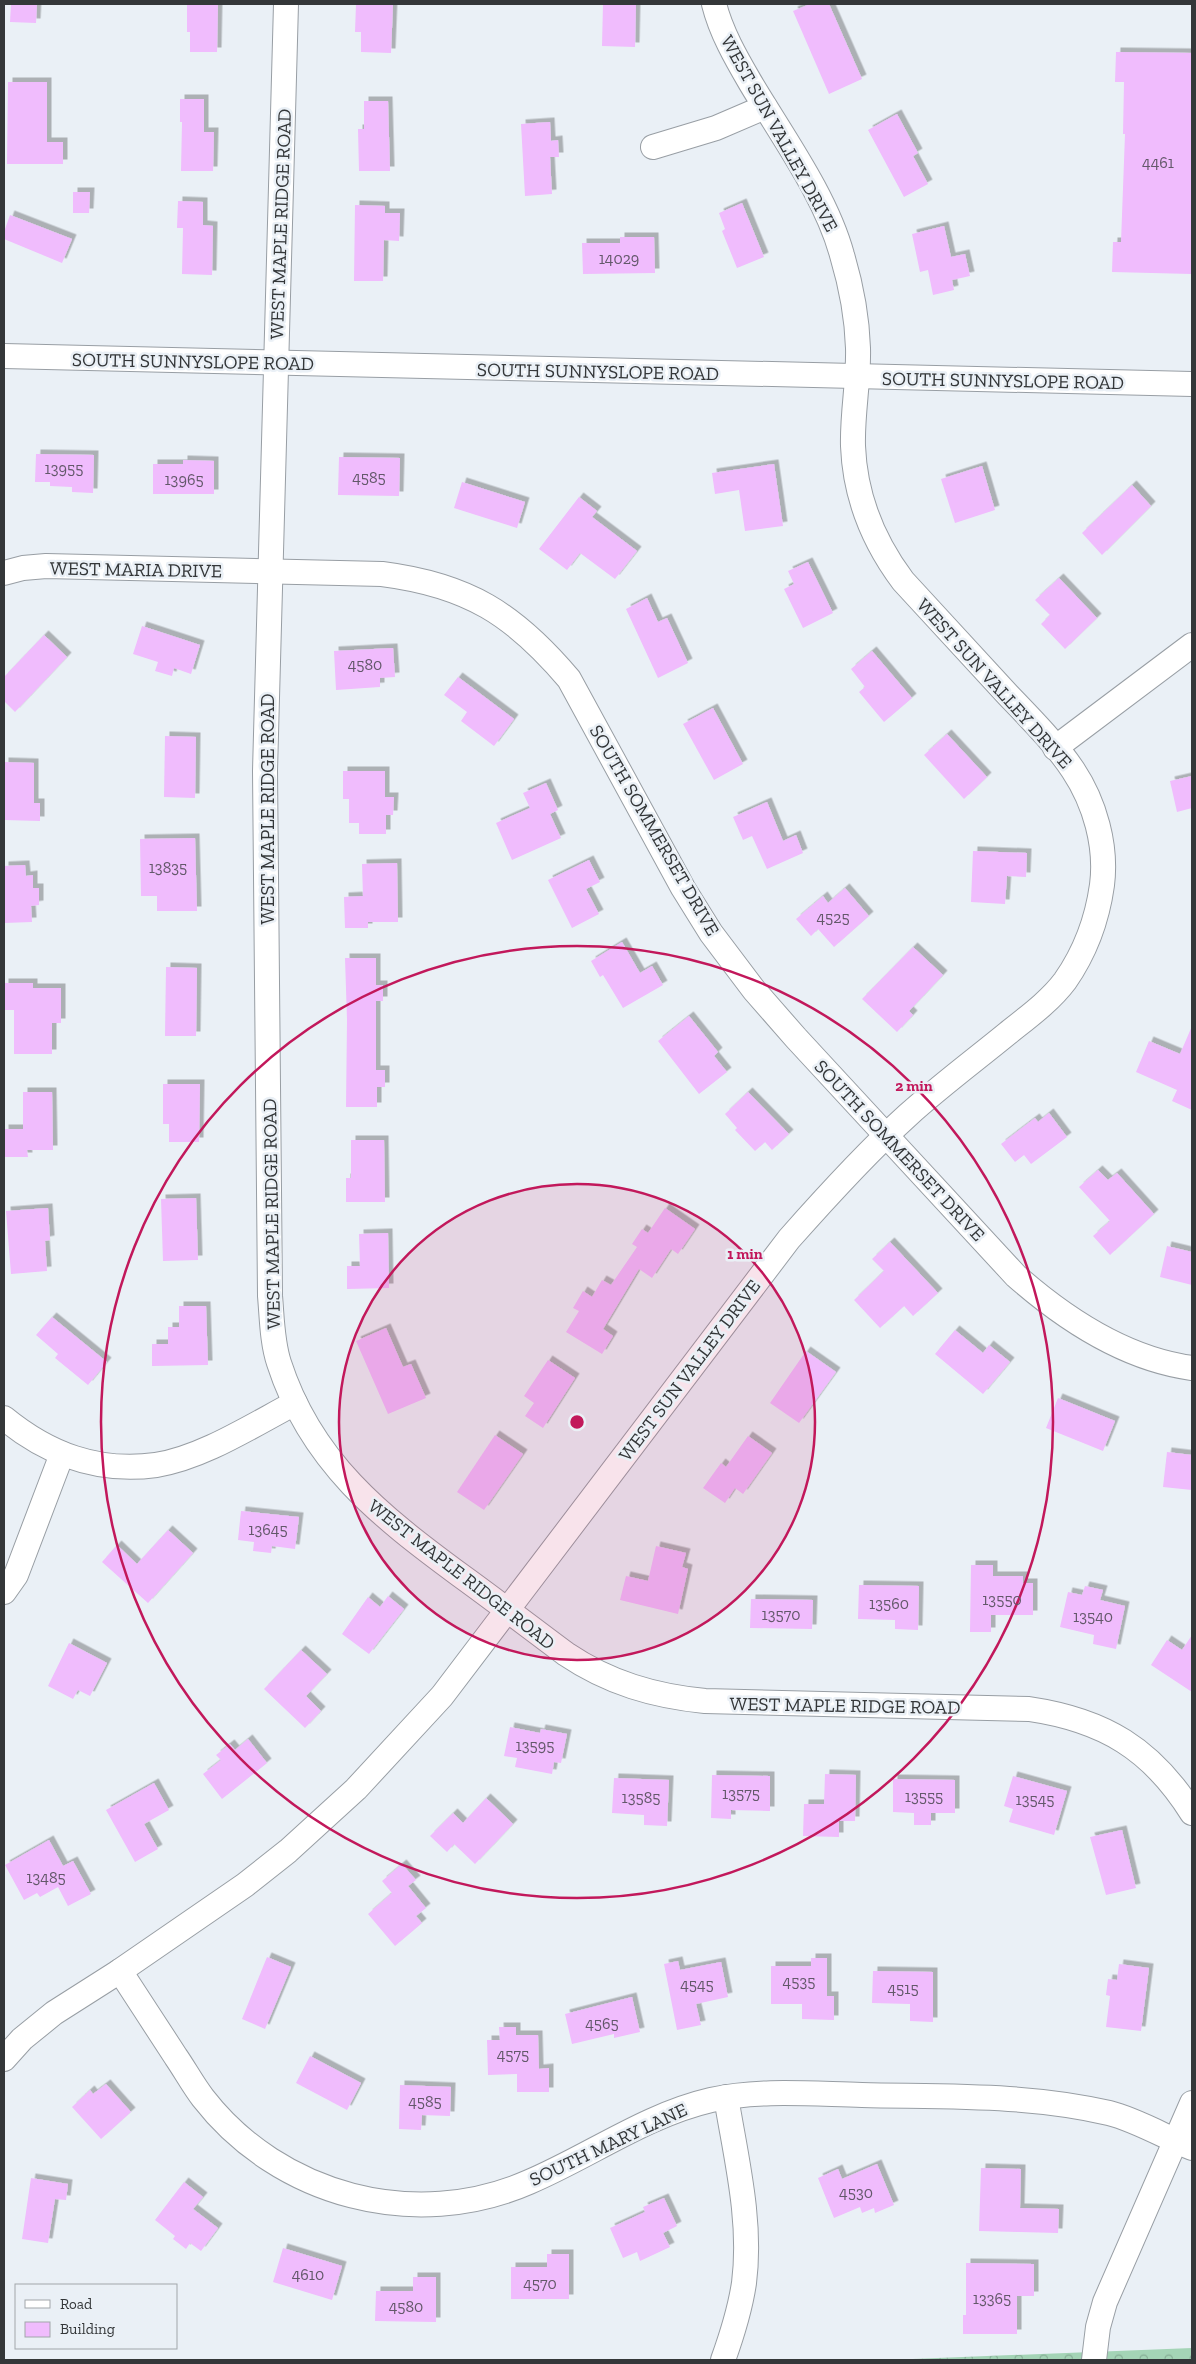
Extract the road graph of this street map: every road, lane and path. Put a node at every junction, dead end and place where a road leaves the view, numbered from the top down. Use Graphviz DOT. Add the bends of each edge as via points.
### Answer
graph roads {
  1 [pos="286,4"];
  2 [pos="714,4"];
  3 [pos="764,107"];
  4 [pos="653,148"];
  5 [pos="4,356"];
  6 [pos="276,363"];
  7 [pos="857,377"];
  8 [pos="1192,384"];
  9 [pos="270,572"];
  10 [pos="4,573"];
  11 [pos="1192,645"];
  12 [pos="1055,748"];
  13 [pos="887,1136"];
  14 [pos="1192,1368"];
  15 [pos="295,1403"];
  16 [pos="4,1418"];
  17 [pos="62,1454"];
  18 [pos="4,1592"];
  19 [pos="508,1610"];
  20 [pos="1192,1813"];
  21 [pos="120,1971"];
  22 [pos="4,2058"];
  23 [pos="726,2097"];
  24 [pos="1192,2103"];
  25 [pos="1184,2145"];
  26 [pos="723,2360"];
  27 [pos="1094,2360"];
  1 -- 6 [label="street, WEST MAPLE RIDGE ROAD"];
  2 -- 3 [label="street, WEST SUN VALLEY DRIVE" via="736,58"];
  3 -- 4 [label="street" via="716,128"];
  3 -- 7 [label="street, WEST SUN VALLEY DRIVE" via="826,211 836,235 856,317"];
  5 -- 6 [label="street, SOUTH SUNNYSLOPE ROAD"];
  6 -- 7 [label="street, SOUTH SUNNYSLOPE ROAD"];
  6 -- 9 [label="street, WEST MAPLE RIDGE ROAD"];
  7 -- 8 [label="street, SOUTH SUNNYSLOPE ROAD"];
  7 -- 12 [label="street, WEST SUN VALLEY DRIVE" via="853,445 856,479 875,538 903,581"];
  9 -- 10 [label="street, WEST MARIA DRIVE" via="46,566"];
  9 -- 13 [label="street, SOUTH SOMMERSET DRIVE" via="382,574 415,578 470,597 511,620 544,650 569,679 711,933 754,990"];
  9 -- 15 [label="street, WEST MAPLE RIDGE ROAD" via="265,771 270,1296 273,1338"];
  11 -- 12 [label="street"];
  12 -- 13 [label="street, WEST SUN VALLEY DRIVE" via="1082,786 1100,835 1104,873 1092,933 1064,982 1044,1004 947,1082"];
  13 -- 14 [label="street, SOUTH SOMMERSET DRIVE" via="1016,1276 1042,1299 1074,1322 1110,1341 1143,1355"];
  13 -- 19 [label="street, WEST SUN VALLEY DRIVE" via="789,1239"];
  15 -- 17 [label="street" via="192,1454 156,1465 118,1466 82,1461"];
  15 -- 19 [label="street, WEST MAPLE RIDGE ROAD" via="320,1446 357,1491 417,1543"];
  16 -- 17 [label="street" via="25,1435"];
  17 -- 18 [label="street" via="16,1574"];
  19 -- 20 [label="street, WEST MAPLE RIDGE ROAD" via="585,1667 640,1690 677,1698 1030,1709 1058,1714 1116,1736 1146,1756 1176,1787"];
  19 -- 21 [label="street, WEST SUN VALLEY DRIVE" via="442,1696 356,1789 288,1851 244,1885"];
  21 -- 22 [label="street, WEST SUN VALLEY DRIVE" via="54,2013"];
  21 -- 23 [label="street, SOUTH MARY LANE" via="202,2097 254,2149 298,2176 357,2198 421,2205 478,2199 531,2181 664,2114"];
  23 -- 25 [label="street, SOUTH MARY LANE" via="768,2094 1061,2102 1114,2114"];
  23 -- 26 [label="street" via="744,2207 746,2253 739,2312"];
  24 -- 25 [label="street"];
  25 -- 27 [label="street" via="1105,2302"];
}
